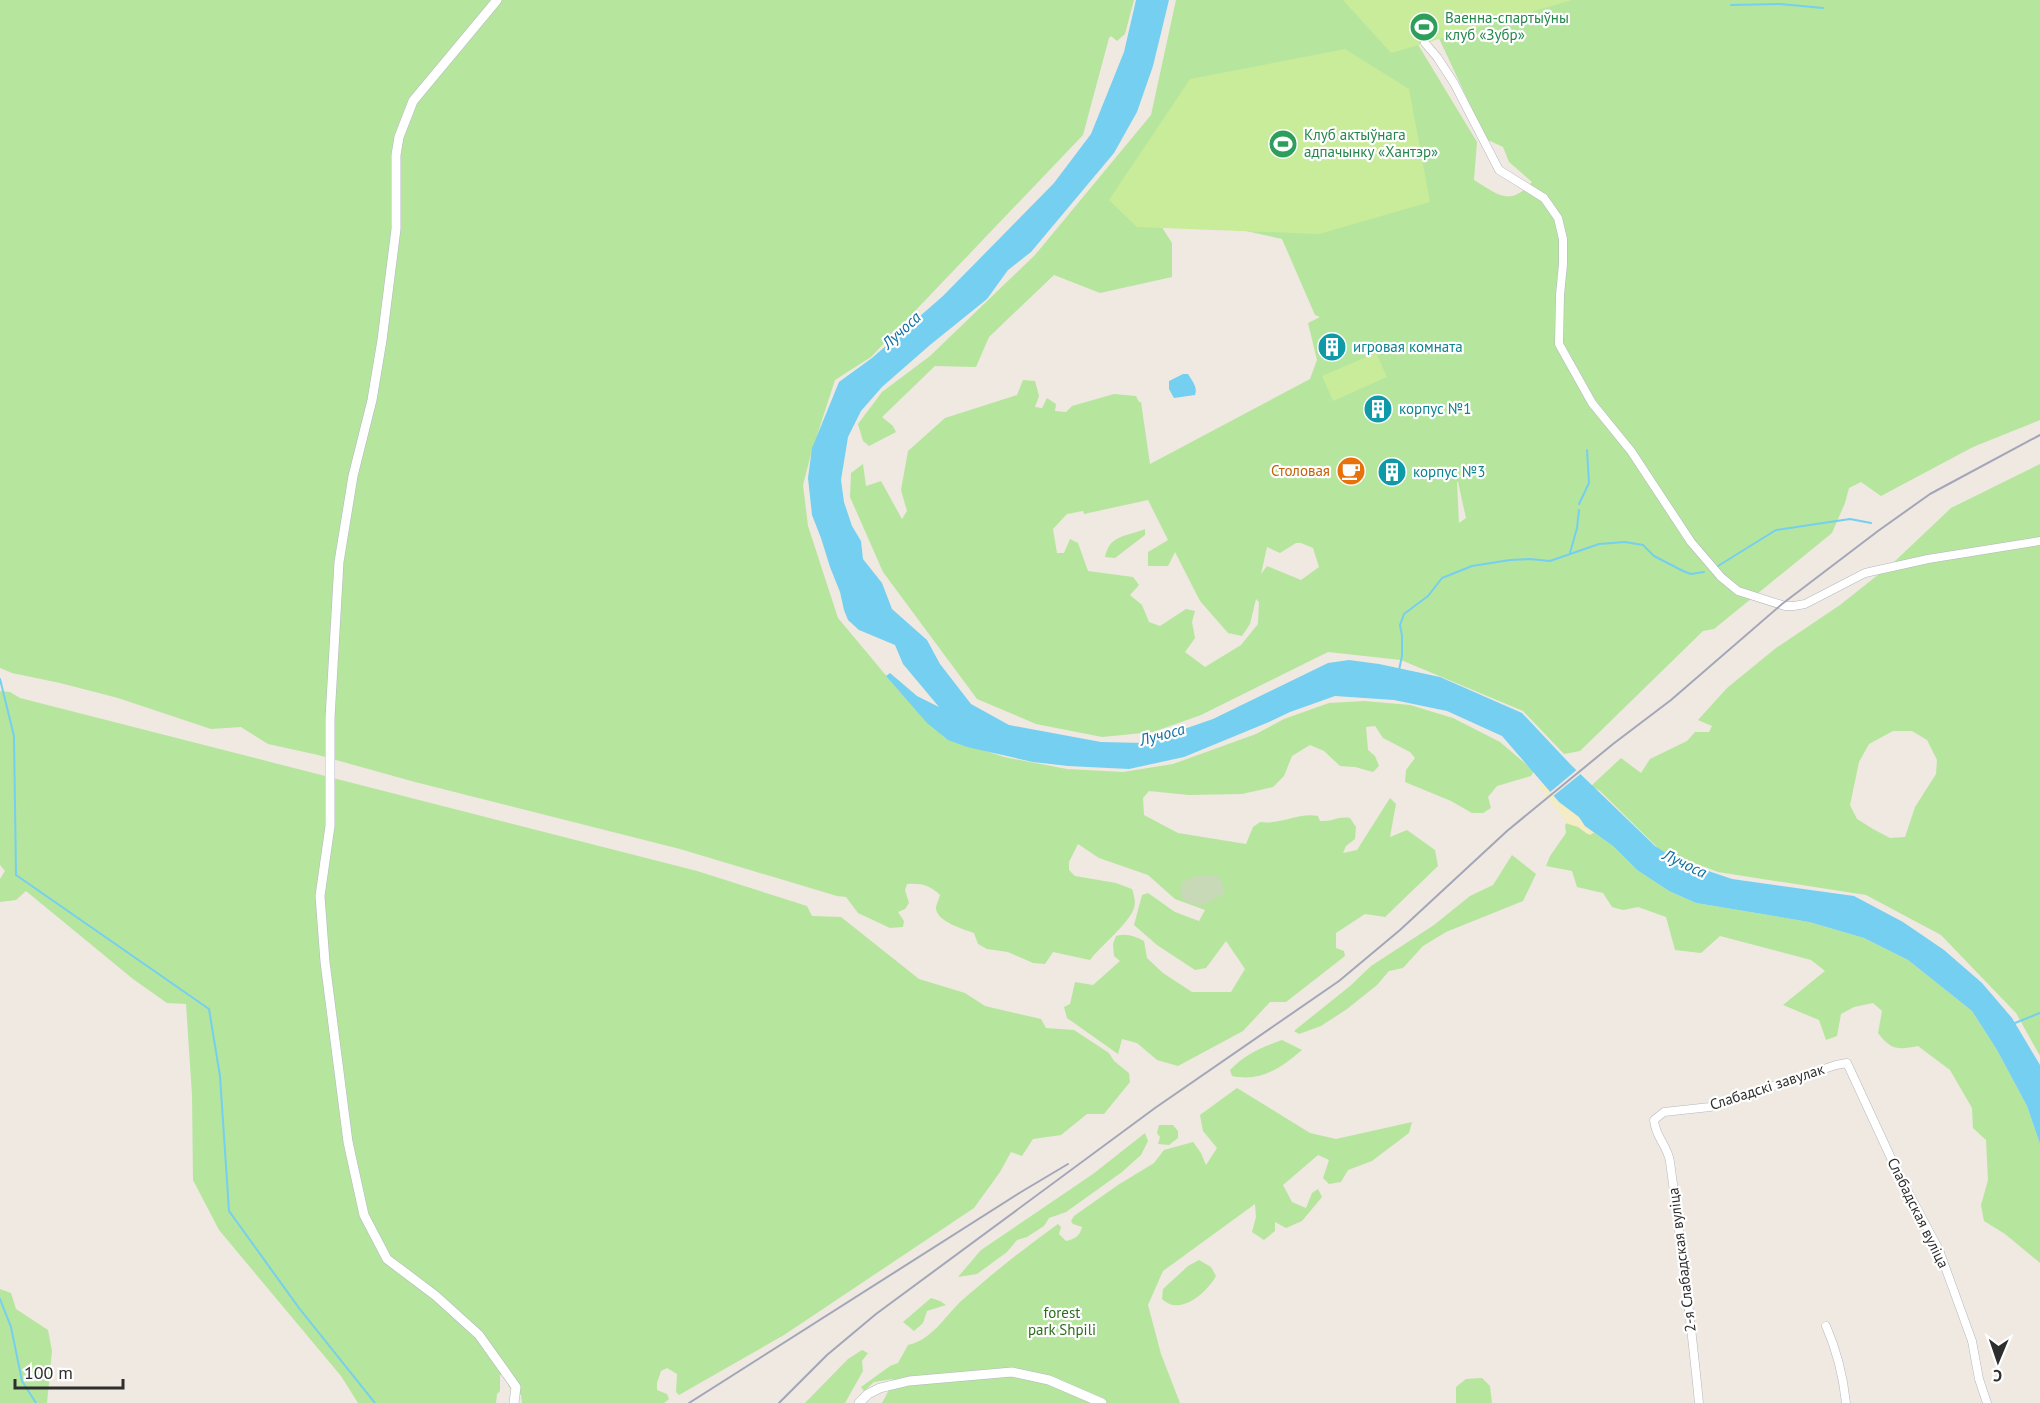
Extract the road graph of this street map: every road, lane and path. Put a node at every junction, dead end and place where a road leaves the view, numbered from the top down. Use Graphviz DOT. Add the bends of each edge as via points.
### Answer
graph roads {
  1 [pos="497,0"];
  2 [pos="1425,43"];
  3 [pos="2040,541"];
  4 [pos="1847,1063"];
  5 [pos="1654,1120"];
  6 [pos="1826,1326"];
  7 [pos="514,1403"];
  8 [pos="859,1403"];
  9 [pos="1102,1403"];
  10 [pos="1699,1403"];
  11 [pos="1846,1403"];
  12 [pos="1987,1403"];
  1 -- 7 [label="street" via="413,101 399,137 396,229 382,340 339,562 330,718 330,826 320,896 348,1142 364,1215 387,1259 479,1335 516,1387"];
  2 -- 3 [label="street" via="1454,83 1499,170 1544,198 1558,218 1563,247 1559,344 1592,403 1721,578 1738,591 1794,606 1865,573"];
  4 -- 5 [label="street, Слабадскі завулак" via="1710,1107 1664,1112"];
  4 -- 12 [label="street, Слабадская вуліца" via="1939,1250 1972,1341"];
  5 -- 10 [label="street, 2-я Слабадская вуліца" via="1654,1131 1670,1158"];
  6 -- 11 [label="street" via="1837,1352"];
  8 -- 9 [label="street" via="880,1388 909,1381 1012,1372 1049,1380"];
}
